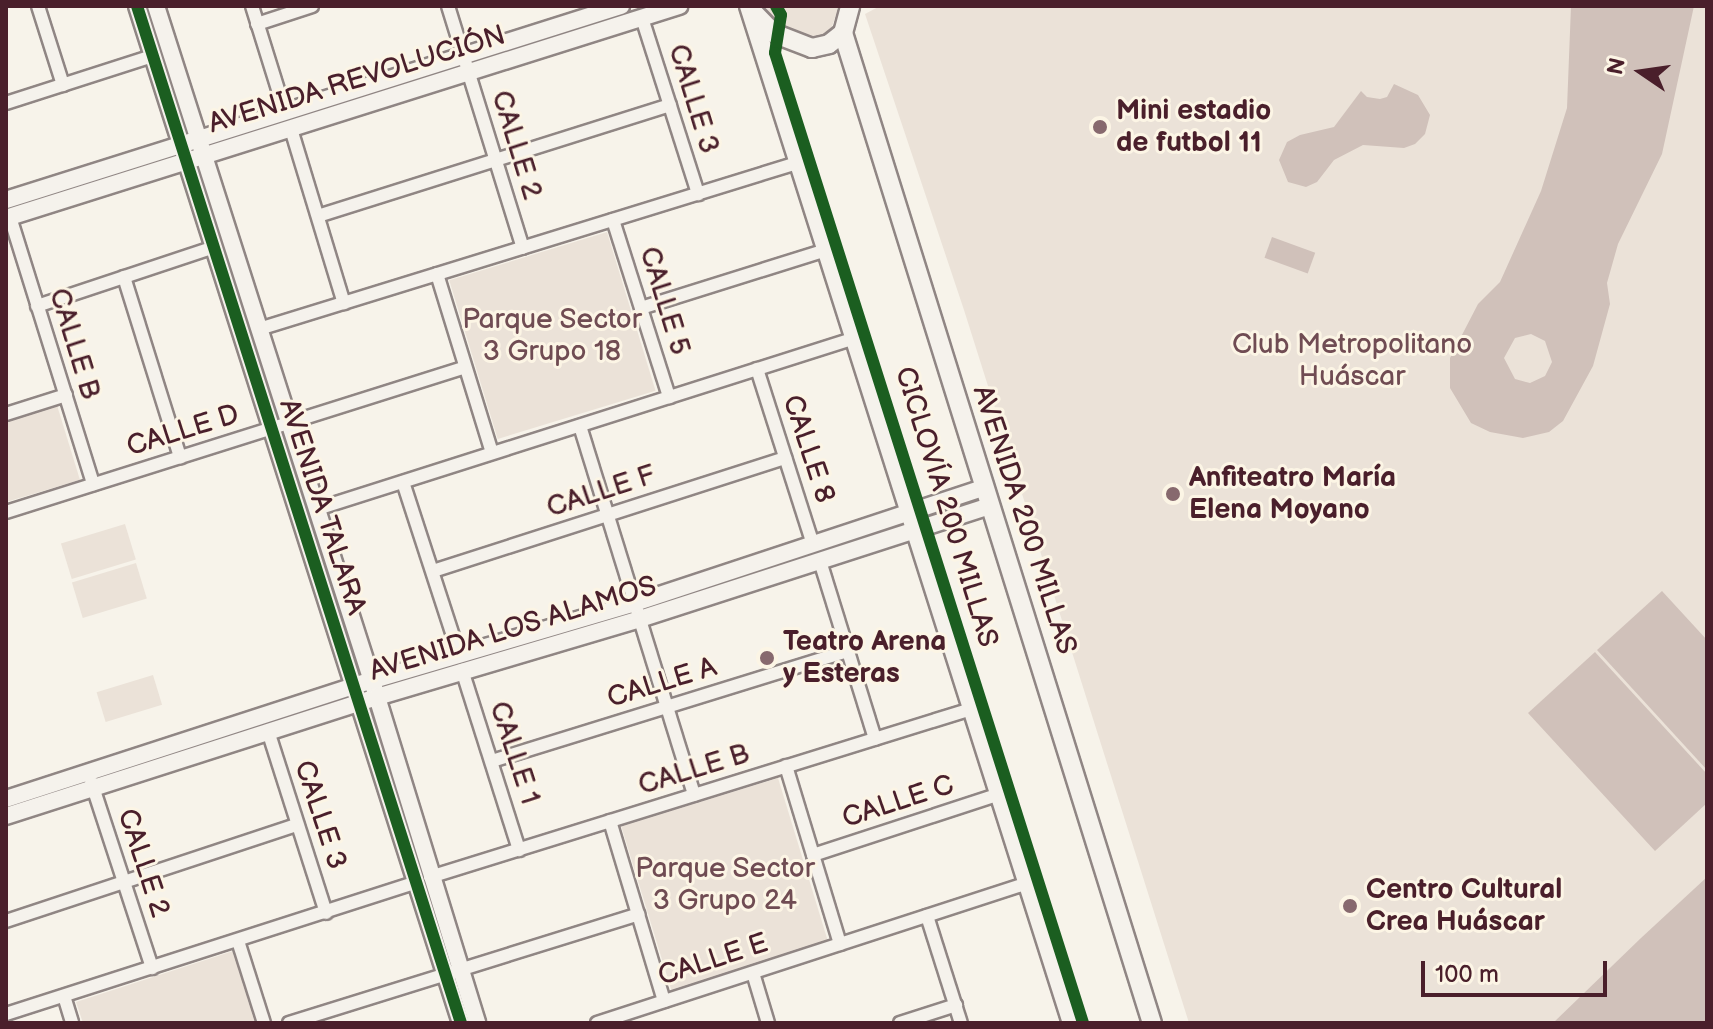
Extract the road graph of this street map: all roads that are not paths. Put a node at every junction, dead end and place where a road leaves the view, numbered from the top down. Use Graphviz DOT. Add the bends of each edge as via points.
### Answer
graph roads {
  1 [pos="38,6"];
  2 [pos="137,6"];
  3 [pos="156,6"];
  4 [pos="252,6"];
  5 [pos="312,6"];
  6 [pos="448,6"];
  7 [pos="621,6"];
  8 [pos="679,6"];
  9 [pos="750,6"];
  10 [pos="850,6"];
  11 [pos="642,18"];
  12 [pos="257,24"];
  13 [pos="843,33"];
  14 [pos="463,55"];
  15 [pos="152,56"];
  16 [pos="468,72"];
  17 [pos="63,85"];
  18 [pos="6,103"];
  19 [pos="670,105"];
  20 [pos="285,112"];
  21 [pos="291,129"];
  22 [pos="200,147"];
  23 [pos="183,152"];
  24 [pos="495,159"];
  25 [pos="797,163"];
  26 [pos="698,194"];
  27 [pos="7,207"];
  28 [pos="318,216"];
  29 [pos="613,220"];
  30 [pos="214,247"];
  31 [pos="523,248"];
  32 [pos="826,250"];
  33 [pos="437,274"];
  34 [pos="124,277"];
  35 [pos="344,303"];
  36 [pos="37,306"];
  37 [pos="641,308"];
  38 [pos="259,329"];
  39 [pos="855,338"];
  40 [pos="465,367"];
  41 [pos="757,369"];
  42 [pos="66,395"];
  43 [pos="669,397"];
  44 [pos="6,414"];
  45 [pos="290,423"];
  46 [pos="580,426"];
  47 [pos="271,429"];
  48 [pos="492,453"];
  49 [pos="180,457"];
  50 [pos="785,458"];
  51 [pos="403,482"];
  52 [pos="93,484"];
  53 [pos="986,497"];
  54 [pos="317,509"];
  55 [pos="6,512"];
  56 [pos="607,515"];
  57 [pos="912,521"];
  58 [pos="813,544"];
  59 [pos="820,561"];
  60 [pos="433,571"];
  61 [pos="637,611"];
  62 [pos="847,651"];
  63 [pos="460,662"];
  64 [pos="353,686"];
  65 [pos="374,689"];
  66 [pos="358,704"];
  67 [pos="666,706"];
  68 [pos="971,709"];
  69 [pos="268,731"];
  70 [pos="875,739"];
  71 [pos="492,761"];
  72 [pos="786,766"];
  73 [pos="91,780"];
  74 [pos="694,795"];
  75 [pos="997,795"];
  76 [pos="6,799"];
  77 [pos="6,816"];
  78 [pos="610,821"];
  79 [pos="297,825"];
  80 [pos="519,850"];
  81 [pos="813,855"];
  82 [pos="423,880"];
  83 [pos="124,882"];
  84 [pos="1026,884"];
  85 [pos="326,913"];
  86 [pos="638,914"];
  87 [pos="927,916"];
  88 [pos="6,921"];
  89 [pos="238,941"];
  90 [pos="840,944"];
  91 [pos="152,968"];
  92 [pos="453,973"];
  93 [pos="753,973"];
  94 [pos="64,996"];
  95 [pos="664,1001"];
  96 [pos="956,1005"];
  97 [pos="6,1014"];
  98 [pos="72,1023"];
  99 [pos="264,1023"];
  100 [pos="289,1023"];
  101 [pos="461,1023"];
  102 [pos="477,1023"];
  103 [pos="597,1023"];
  104 [pos="768,1023"];
  105 [pos="900,1023"];
  106 [pos="961,1023"];
  107 [pos="1072,1023"];
  108 [pos="1152,1023"];
  1 -- 17 [label="street"];
  2 -- 15 [label="street, AVENIDA TALARA"];
  3 -- 22 [label="street, AVENIDA TALARA"];
  4 -- 12 [label="street"];
  5 -- 12 [label="street"];
  6 -- 14 [label="street, CALLE 2"];
  7 -- 14 [label="street, AVENIDA REVOLUCIÓN"];
  8 -- 11 [label="street, AVENIDA REVOLUCIÓN"];
  9 -- 13 [label="main road" via="773,33 802,47 829,44"];
  9 -- 25 [label="main road"];
  10 -- 13 [label="main road"];
  11 -- 16 [label="street, AVENIDA REVOLUCIÓN"];
  11 -- 19 [label="street, CALLE 3"];
  12 -- 20 [label="street"];
  13 -- 53 [label="main road, AVENIDA 200 MILLAS"];
  14 -- 16 [label="street, CALLE 2"];
  14 -- 20 [label="street, AVENIDA REVOLUCIÓN"];
  15 -- 17 [label="street"];
  15 -- 23 [label="street, AVENIDA TALARA"];
  16 -- 21 [label="street, AVENIDA REVOLUCIÓN"];
  16 -- 24 [label="street, CALLE 2"];
  17 -- 18 [label="street"];
  19 -- 24 [label="street"];
  19 -- 26 [label="street, CALLE 3"];
  20 -- 22 [label="street, AVENIDA REVOLUCIÓN"];
  21 -- 22 [label="street, AVENIDA REVOLUCIÓN"];
  21 -- 28 [label="street"];
  22 -- 23 [label="street, AVENIDA REVOLUCIÓN"];
  22 -- 38 [label="street, AVENIDA TALARA"];
  23 -- 27 [label="street, AVENIDA REVOLUCIÓN"];
  23 -- 30 [label="street, AVENIDA TALARA"];
  24 -- 28 [label="street"];
  24 -- 31 [label="street, CALLE 2"];
  25 -- 26 [label="street"];
  25 -- 32 [label="main road"];
  26 -- 29 [label="street"];
  27 -- 36 [label="street, CALLE B"];
  28 -- 35 [label="street"];
  29 -- 31 [label="street"];
  29 -- 37 [label="street, CALLE 5"];
  30 -- 34 [label="street"];
  30 -- 47 [label="street, AVENIDA TALARA"];
  31 -- 33 [label="street"];
  32 -- 37 [label="street"];
  32 -- 39 [label="main road"];
  33 -- 35 [label="street"];
  33 -- 40 [label="street"];
  34 -- 36 [label="street"];
  34 -- 49 [label="street"];
  35 -- 38 [label="street"];
  36 -- 42 [label="street, CALLE B"];
  37 -- 43 [label="street, CALLE 5"];
  38 -- 45 [label="street, AVENIDA TALARA"];
  39 -- 41 [label="street"];
  39 -- 57 [label="main road"];
  40 -- 45 [label="street, CALLE D"];
  40 -- 48 [label="street"];
  41 -- 43 [label="street"];
  41 -- 50 [label="street, CALLE 8"];
  42 -- 44 [label="street"];
  42 -- 52 [label="street, CALLE B"];
  43 -- 46 [label="street"];
  45 -- 47 [label="street, CALLE D"];
  45 -- 54 [label="street, AVENIDA TALARA"];
  46 -- 48 [label="street"];
  46 -- 56 [label="street"];
  47 -- 49 [label="street, CALLE D"];
  47 -- 64 [label="street, AVENIDA TALARA"];
  48 -- 51 [label="street"];
  49 -- 52 [label="street, CALLE D"];
  50 -- 56 [label="street, CALLE F"];
  50 -- 58 [label="street, CALLE 8"];
  51 -- 54 [label="street"];
  51 -- 60 [label="street, CALLE 1"];
  52 -- 55 [label="street, CALLE D"];
  53 -- 57 [label="street, AVENIDA LOS ALAMOS"];
  53 -- 108 [label="main road, AVENIDA 200 MILLAS"];
  54 -- 65 [label="street, AVENIDA TALARA"];
  56 -- 60 [label="street, CALLE F"];
  56 -- 61 [label="street"];
  57 -- 58 [label="street, AVENIDA LOS ALAMOS"];
  57 -- 59 [label="street, AVENIDA LOS ALAMOS"];
  57 -- 68 [label="main road"];
  58 -- 61 [label="street, AVENIDA LOS ALAMOS"];
  59 -- 61 [label="street, AVENIDA LOS ALAMOS"];
  59 -- 62 [label="street"];
  60 -- 63 [label="street, CALLE 1"];
  61 -- 63 [label="street, AVENIDA LOS ALAMOS"];
  61 -- 67 [label="street"];
  62 -- 67 [label="street, CALLE A"];
  62 -- 70 [label="street"];
  63 -- 65 [label="street, AVENIDA LOS ALAMOS"];
  63 -- 71 [label="street, CALLE 1"];
  64 -- 65 [label="street, AVENIDA LOS ALAMOS"];
  64 -- 66 [label="street, AVENIDA TALARA"];
  64 -- 73 [label="street, AVENIDA LOS ALAMOS"];
  65 -- 66 [label="street, AVENIDA LOS ALAMOS"];
  65 -- 82 [label="street, AVENIDA TALARA"];
  66 -- 69 [label="street, AVENIDA LOS ALAMOS"];
  66 -- 82 [label="street, AVENIDA TALARA"];
  67 -- 71 [label="street, CALLE A"];
  67 -- 74 [label="street"];
  68 -- 70 [label="street, CALLE B"];
  68 -- 75 [label="main road"];
  69 -- 73 [label="street, AVENIDA LOS ALAMOS"];
  69 -- 79 [label="street, CALLE 3"];
  70 -- 72 [label="street, CALLE B"];
  71 -- 80 [label="street, CALLE 1"];
  72 -- 74 [label="street, CALLE B"];
  72 -- 81 [label="street"];
  73 -- 76 [label="street, AVENIDA LOS ALAMOS"];
  73 -- 77 [label="street, AVENIDA LOS ALAMOS"];
  73 -- 83 [label="street, CALLE 2"];
  74 -- 78 [label="street, CALLE B"];
  75 -- 81 [label="street, CALLE C"];
  75 -- 84 [label="main road"];
  78 -- 80 [label="street, CALLE B"];
  78 -- 86 [label="street"];
  79 -- 83 [label="street"];
  79 -- 85 [label="street, CALLE 3"];
  80 -- 82 [label="street, CALLE B"];
  81 -- 90 [label="street"];
  82 -- 85 [label="street, CALLE B"];
  82 -- 92 [label="street, AVENIDA TALARA"];
  83 -- 88 [label="street"];
  83 -- 91 [label="street, CALLE 2"];
  84 -- 87 [label="street, CALLE E"];
  84 -- 107 [label="main road"];
  85 -- 89 [label="street, CALLE B"];
  86 -- 92 [label="street"];
  86 -- 95 [label="street"];
  87 -- 90 [label="street, CALLE E"];
  87 -- 96 [label="street"];
  89 -- 91 [label="street, CALLE B"];
  89 -- 99 [label="street"];
  90 -- 93 [label="street, CALLE E"];
  91 -- 94 [label="street, CALLE B"];
  92 -- 100 [label="street"];
  92 -- 101 [label="street, AVENIDA TALARA"];
  92 -- 102 [label="street, AVENIDA TALARA"];
  93 -- 95 [label="street, CALLE E"];
  93 -- 104 [label="street"];
  94 -- 97 [label="street, CALLE B"];
  94 -- 98 [label="street"];
  95 -- 103 [label="street, CALLE E"];
  96 -- 105 [label="street"];
  96 -- 106 [label="street"];
}
